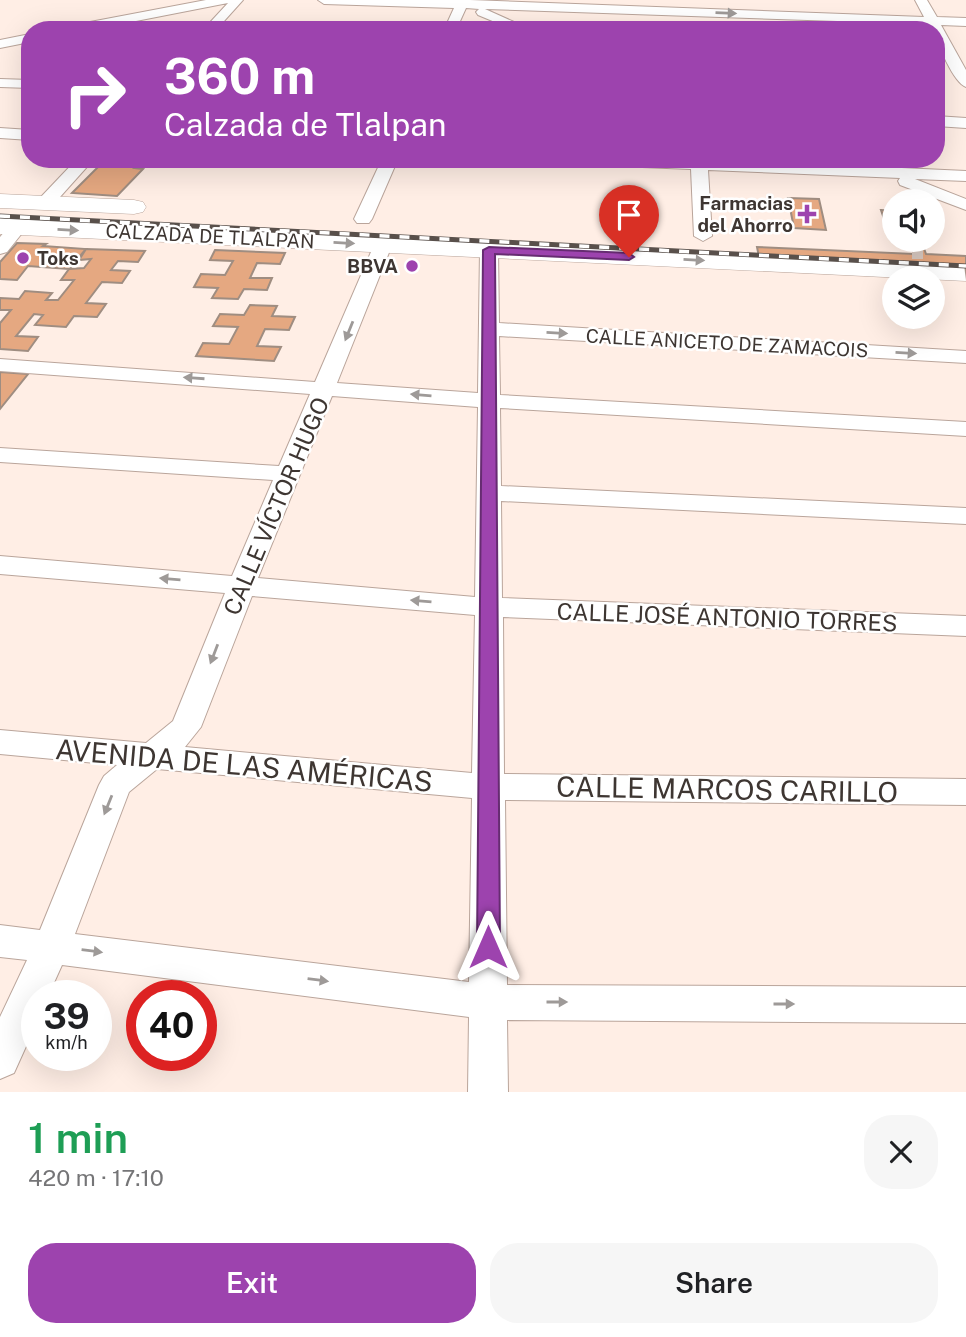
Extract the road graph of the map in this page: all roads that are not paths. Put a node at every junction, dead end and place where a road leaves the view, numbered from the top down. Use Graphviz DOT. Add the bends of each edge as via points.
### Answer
graph roads {
  1 [pos="225,0"];
  2 [pos="237,0"];
  3 [pos="324,0"];
  4 [pos="921,0"];
  5 [pos="463,2"];
  6 [pos="693,6"];
  7 [pos="932,20"];
  8 [pos="116,21"];
  9 [pos="217,21"];
  10 [pos="454,21"];
  11 [pos="506,21"];
  12 [pos="966,22"];
  13 [pos="0,31"];
  14 [pos="21,32"];
  15 [pos="21,40"];
  16 [pos="945,40"];
  17 [pos="0,44"];
  18 [pos="962,67"];
  19 [pos="0,83"];
  20 [pos="966,83"];
  21 [pos="21,84"];
  22 [pos="945,121"];
  23 [pos="966,122"];
  24 [pos="0,133"];
  25 [pos="21,134"];
  26 [pos="77,168"];
  27 [pos="386,168"];
  28 [pos="700,168"];
  29 [pos="802,168"];
  30 [pos="875,168"];
  31 [pos="887,173"];
  32 [pos="966,176"];
  33 [pos="0,201"];
  34 [pos="45,202"];
  35 [pos="966,205"];
  36 [pos="155,208"];
  37 [pos="335,217"];
  38 [pos="363,219"];
  39 [pos="9,227"];
  40 [pos="387,232"];
  41 [pos="676,234"];
  42 [pos="703,236"];
  43 [pos="731,237"];
  44 [pos="870,245"];
  45 [pos="0,248"];
  46 [pos="489,250"];
  47 [pos="965,262"];
  48 [pos="489,329"];
  49 [pos="966,357"];
  50 [pos="0,365"];
  51 [pos="326,387"];
  52 [pos="489,401"];
  53 [pos="966,429"];
  54 [pos="0,454"];
  55 [pos="289,474"];
  56 [pos="489,493"];
  57 [pos="966,516"];
  58 [pos="0,565"];
  59 [pos="242,585"];
  60 [pos="489,607"];
  61 [pos="966,626"];
  62 [pos="0,743"];
  63 [pos="152,756"];
  64 [pos="488,787"];
  65 [pos="966,792"];
  66 [pos="0,941"];
  67 [pos="52,946"];
  68 [pos="488,1002"];
  69 [pos="966,1005"];
  70 [pos="0,1060"];
  71 [pos="488,1092"];
  1 -- 8 [label="street"];
  2 -- 9 [label="street"];
  3 -- 5 [label="street"];
  4 -- 7 [label="street"];
  5 -- 6 [label="street"];
  5 -- 10 [label="street"];
  5 -- 11 [label="street"];
  6 -- 7 [label="street, one-way"];
  7 -- 12 [label="street"];
  13 -- 14 [label="street"];
  15 -- 17 [label="street"];
  16 -- 18 [label="street"];
  18 -- 20 [label="street"];
  19 -- 21 [label="street"];
  22 -- 23 [label="street"];
  24 -- 25 [label="street"];
  26 -- 34 [label="street"];
  27 -- 38 [label="street"];
  28 -- 42 [label="street"];
  29 -- 31 [label="street"];
  30 -- 31 [label="street"];
  31 -- 32 [label="street"];
  31 -- 35 [label="street"];
  33 -- 34 [label="highway, CALZADA DE TLALPAN"];
  34 -- 36 [label="highway, CALZADA DE TLALPAN"];
  37 -- 38 [label="highway, CALZADA DE TLALPAN"];
  38 -- 40 [label="highway, CALZADA DE TLALPAN"];
  39 -- 40 [label="highway, CALZADA DE TLALPAN, one-way"];
  39 -- 45 [label="street"];
  40 -- 46 [label="highway, CALZADA DE TLALPAN"];
  40 -- 51 [label="street, CALLE VÍCTOR HUGO, one-way"];
  41 -- 42 [label="highway"];
  42 -- 43 [label="highway"];
  44 -- 47 [label="highway, CALZADA DE TLALPAN" via="918,247"];
  46 -- 47 [label="highway, CALZADA DE TLALPAN, one-way"];
  46 -- 48 [label="street"];
  48 -- 49 [label="street, CALLE ANICETO DE ZAMACOIS, one-way"];
  48 -- 52 [label="street"];
  51 -- 50 [label="street, one-way"];
  52 -- 51 [label="street, one-way"];
  51 -- 55 [label="street, CALLE VÍCTOR HUGO"];
  52 -- 53 [label="street"];
  52 -- 56 [label="street"];
  54 -- 55 [label="street"];
  55 -- 59 [label="street, CALLE VÍCTOR HUGO"];
  56 -- 57 [label="street"];
  56 -- 60 [label="street"];
  59 -- 58 [label="street, one-way"];
  60 -- 59 [label="street, one-way"];
  59 -- 63 [label="street, CALLE VÍCTOR HUGO, one-way" via="186,727"];
  60 -- 61 [label="street, CALLE JOSÉ ANTONIO TORRES"];
  60 -- 64 [label="street"];
  62 -- 63 [label="street, AVENIDA DE LAS AMÉRICAS"];
  63 -- 64 [label="street, AVENIDA DE LAS AMÉRICAS"];
  63 -- 67 [label="street, CALLE VÍCTOR HUGO, one-way" via="116,785"];
  64 -- 65 [label="street, CALLE MARCOS CARILLO"];
  64 -- 68 [label="street"];
  66 -- 67 [label="street"];
  67 -- 68 [label="street, one-way"];
  67 -- 70 [label="street, CALLE VÍCTOR HUGO"];
  68 -- 69 [label="street, one-way"];
  68 -- 71 [label="street"];
}
